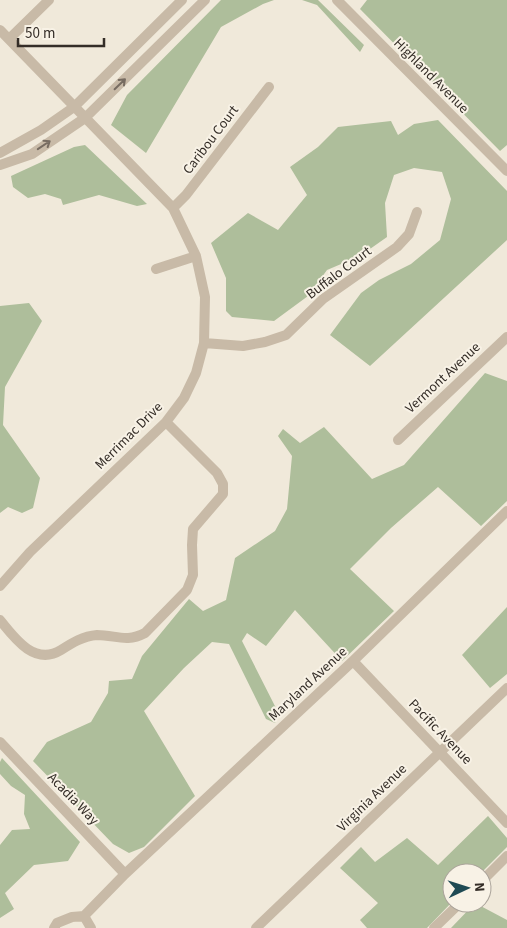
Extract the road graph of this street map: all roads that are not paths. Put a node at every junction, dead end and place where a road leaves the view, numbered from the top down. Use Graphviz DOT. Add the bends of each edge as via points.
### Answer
graph roads {
  1 [pos="49,0"];
  2 [pos="182,0"];
  3 [pos="205,0"];
  4 [pos="337,0"];
  5 [pos="0,30"];
  6 [pos="8,39"];
  7 [pos="269,87"];
  8 [pos="74,107"];
  9 [pos="85,118"];
  10 [pos="0,153"];
  11 [pos="0,165"];
  12 [pos="506,167"];
  13 [pos="173,208"];
  14 [pos="417,212"];
  15 [pos="196,256"];
  16 [pos="156,269"];
  17 [pos="507,337"];
  18 [pos="204,343"];
  19 [pos="166,422"];
  20 [pos="398,440"];
  21 [pos="507,511"];
  22 [pos="0,586"];
  23 [pos="0,620"];
  24 [pos="352,661"];
  25 [pos="507,688"];
  26 [pos="0,742"];
  27 [pos="440,752"];
  28 [pos="507,823"];
  29 [pos="507,856"];
  30 [pos="492,871"];
  31 [pos="125,874"];
  32 [pos="450,913"];
  33 [pos="84,916"];
  34 [pos="54,928"];
  35 [pos="91,928"];
  36 [pos="256,928"];
  37 [pos="434,928"];
  1 -- 6 [label="street"];
  2 -- 8 [label="street"];
  9 -- 3 [label="street, one-way"];
  4 -- 12 [label="street, Highland Avenue"];
  5 -- 6 [label="street, Merrimac Drive"];
  6 -- 8 [label="street, Merrimac Drive"];
  7 -- 13 [label="street, Caribou Court" via="186,196"];
  8 -- 9 [label="street, Merrimac Drive"];
  8 -- 10 [label="street"];
  11 -- 9 [label="street, one-way" via="32,154"];
  9 -- 13 [label="street, Merrimac Drive"];
  13 -- 15 [label="street, Merrimac Drive"];
  14 -- 18 [label="street, Buffalo Court" via="409,234 397,247 323,299 286,335 242,346"];
  15 -- 16 [label="street"];
  15 -- 18 [label="street, Merrimac Drive" via="205,297"];
  17 -- 20 [label="street, Vermont Avenue"];
  18 -- 19 [label="street, Merrimac Drive" via="196,373 184,398"];
  19 -- 22 [label="street, Merrimac Drive" via="30,552"];
  19 -- 23 [label="street" via="217,473 223,484 223,494 193,529 193,575 187,590 145,633 137,637 86,637 49,655 38,655 24,646"];
  21 -- 24 [label="street, Maryland Avenue"];
  24 -- 27 [label="street, Pacific Avenue"];
  24 -- 31 [label="street, Maryland Avenue"];
  25 -- 27 [label="street, Virginia Avenue"];
  26 -- 31 [label="street, Acadia Way"];
  27 -- 28 [label="street, Pacific Avenue"];
  27 -- 36 [label="street, Virginia Avenue"];
  29 -- 30 [label="street"];
  31 -- 33 [label="street, Maryland Avenue"];
  32 -- 37 [label="street"];
  33 -- 34 [label="street" via="72,917 57,923"];
  33 -- 35 [label="street"];
}
